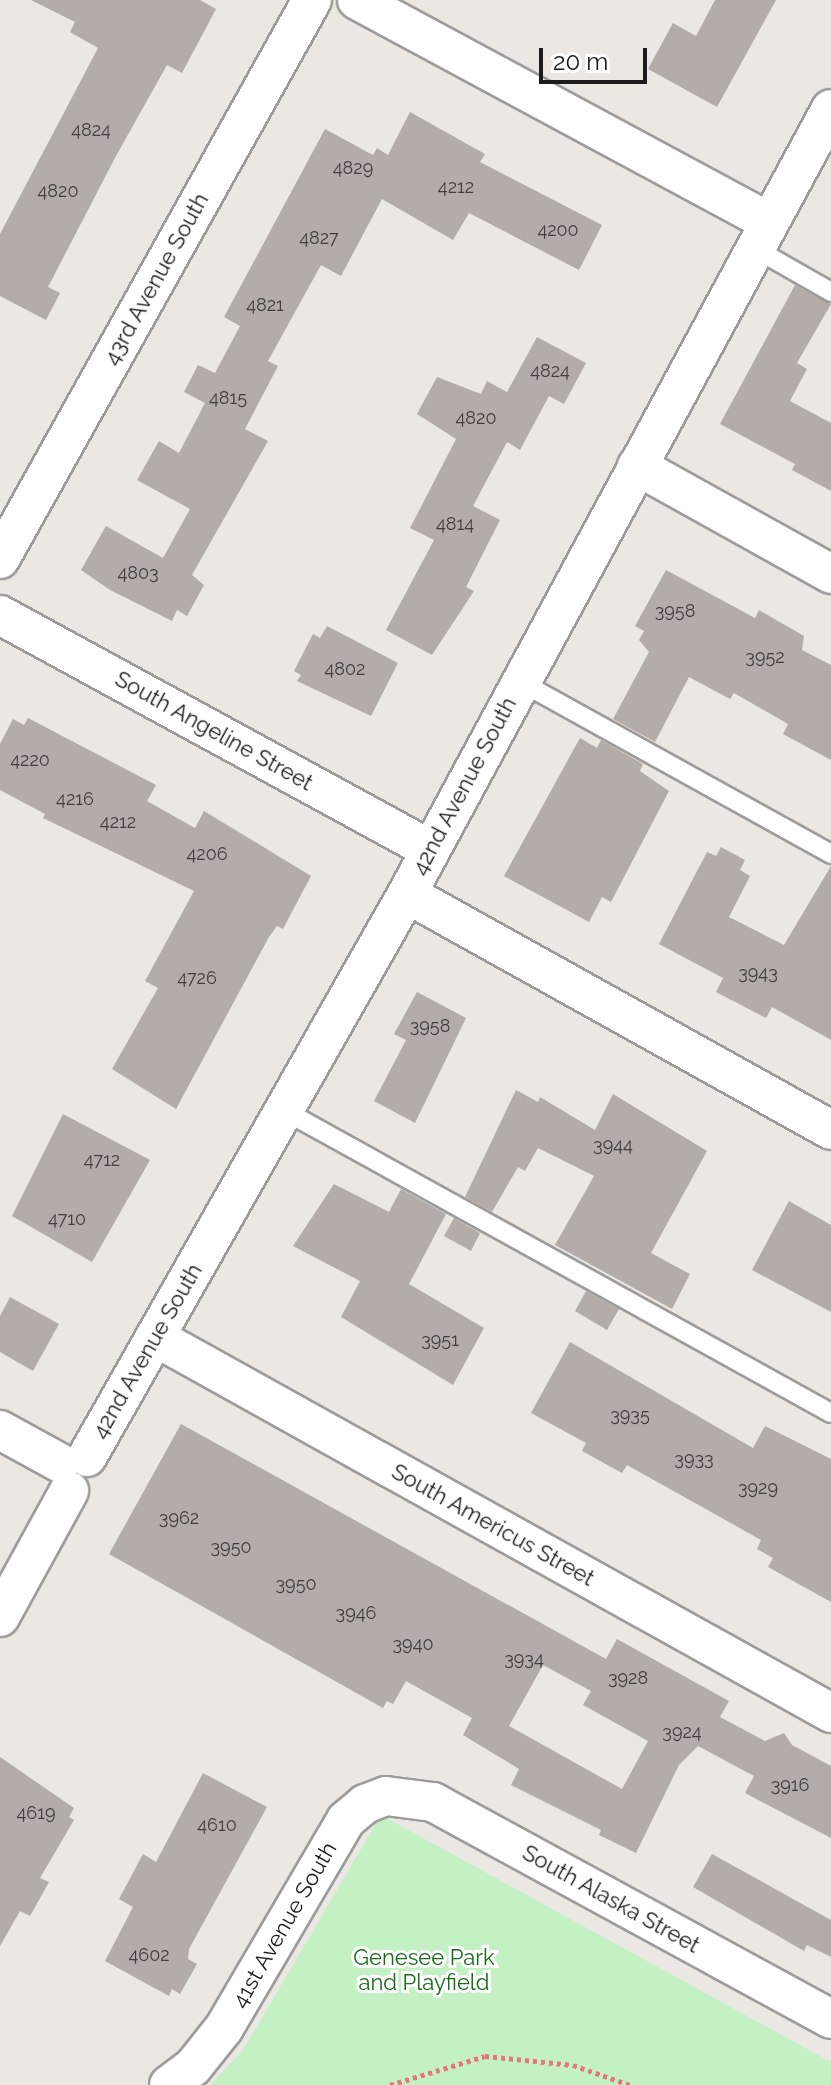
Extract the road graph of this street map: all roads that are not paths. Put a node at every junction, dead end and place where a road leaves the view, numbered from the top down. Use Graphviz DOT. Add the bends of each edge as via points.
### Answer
graph roads {
  1 [pos="312,0"];
  2 [pos="333,0"];
  3 [pos="357,0"];
  4 [pos="831,109"];
  5 [pos="761,234"];
  6 [pos="831,292"];
  7 [pos="637,466"];
  8 [pos="0,559"];
  9 [pos="831,574"];
  10 [pos="0,615"];
  11 [pos="519,681"];
  12 [pos="428,848"];
  13 [pos="831,854"];
  14 [pos="407,894"];
  15 [pos="285,1111"];
  16 [pos="831,1130"];
  17 [pos="155,1337"];
  18 [pos="831,1413"];
  19 [pos="0,1430"];
  20 [pos="72,1470"];
  21 [pos="0,1617"];
  22 [pos="831,1713"];
  23 [pos="386,1796"];
  24 [pos="831,2019"];
  25 [pos="181,2076"];
  1 -- 2 [label="street"];
  1 -- 8 [label="street, 43rd Avenue South"];
  3 -- 5 [label="street"];
  4 -- 5 [label="street, 42nd Avenue South"];
  5 -- 6 [label="lane"];
  5 -- 7 [label="street, 42nd Avenue South"];
  7 -- 9 [label="street"];
  7 -- 11 [label="street, 42nd Avenue South"];
  10 -- 12 [label="street, South Angeline Street"];
  11 -- 12 [label="street, 42nd Avenue South"];
  11 -- 13 [label="lane"];
  12 -- 14 [label="street, 42nd Avenue South"];
  14 -- 15 [label="street, 42nd Avenue South"];
  14 -- 16 [label="street"];
  15 -- 17 [label="street, 42nd Avenue South"];
  15 -- 18 [label="lane"];
  17 -- 20 [label="street, 42nd Avenue South"];
  17 -- 22 [label="street, South Americus Street"];
  19 -- 20 [label="street"];
  20 -- 21 [label="street, 42nd Avenue South"];
  23 -- 24 [label="street, South Alaska Street" via="433,1802"];
  23 -- 25 [label="street, 41st Avenue South" via="346,1820 224,2028"];
}
